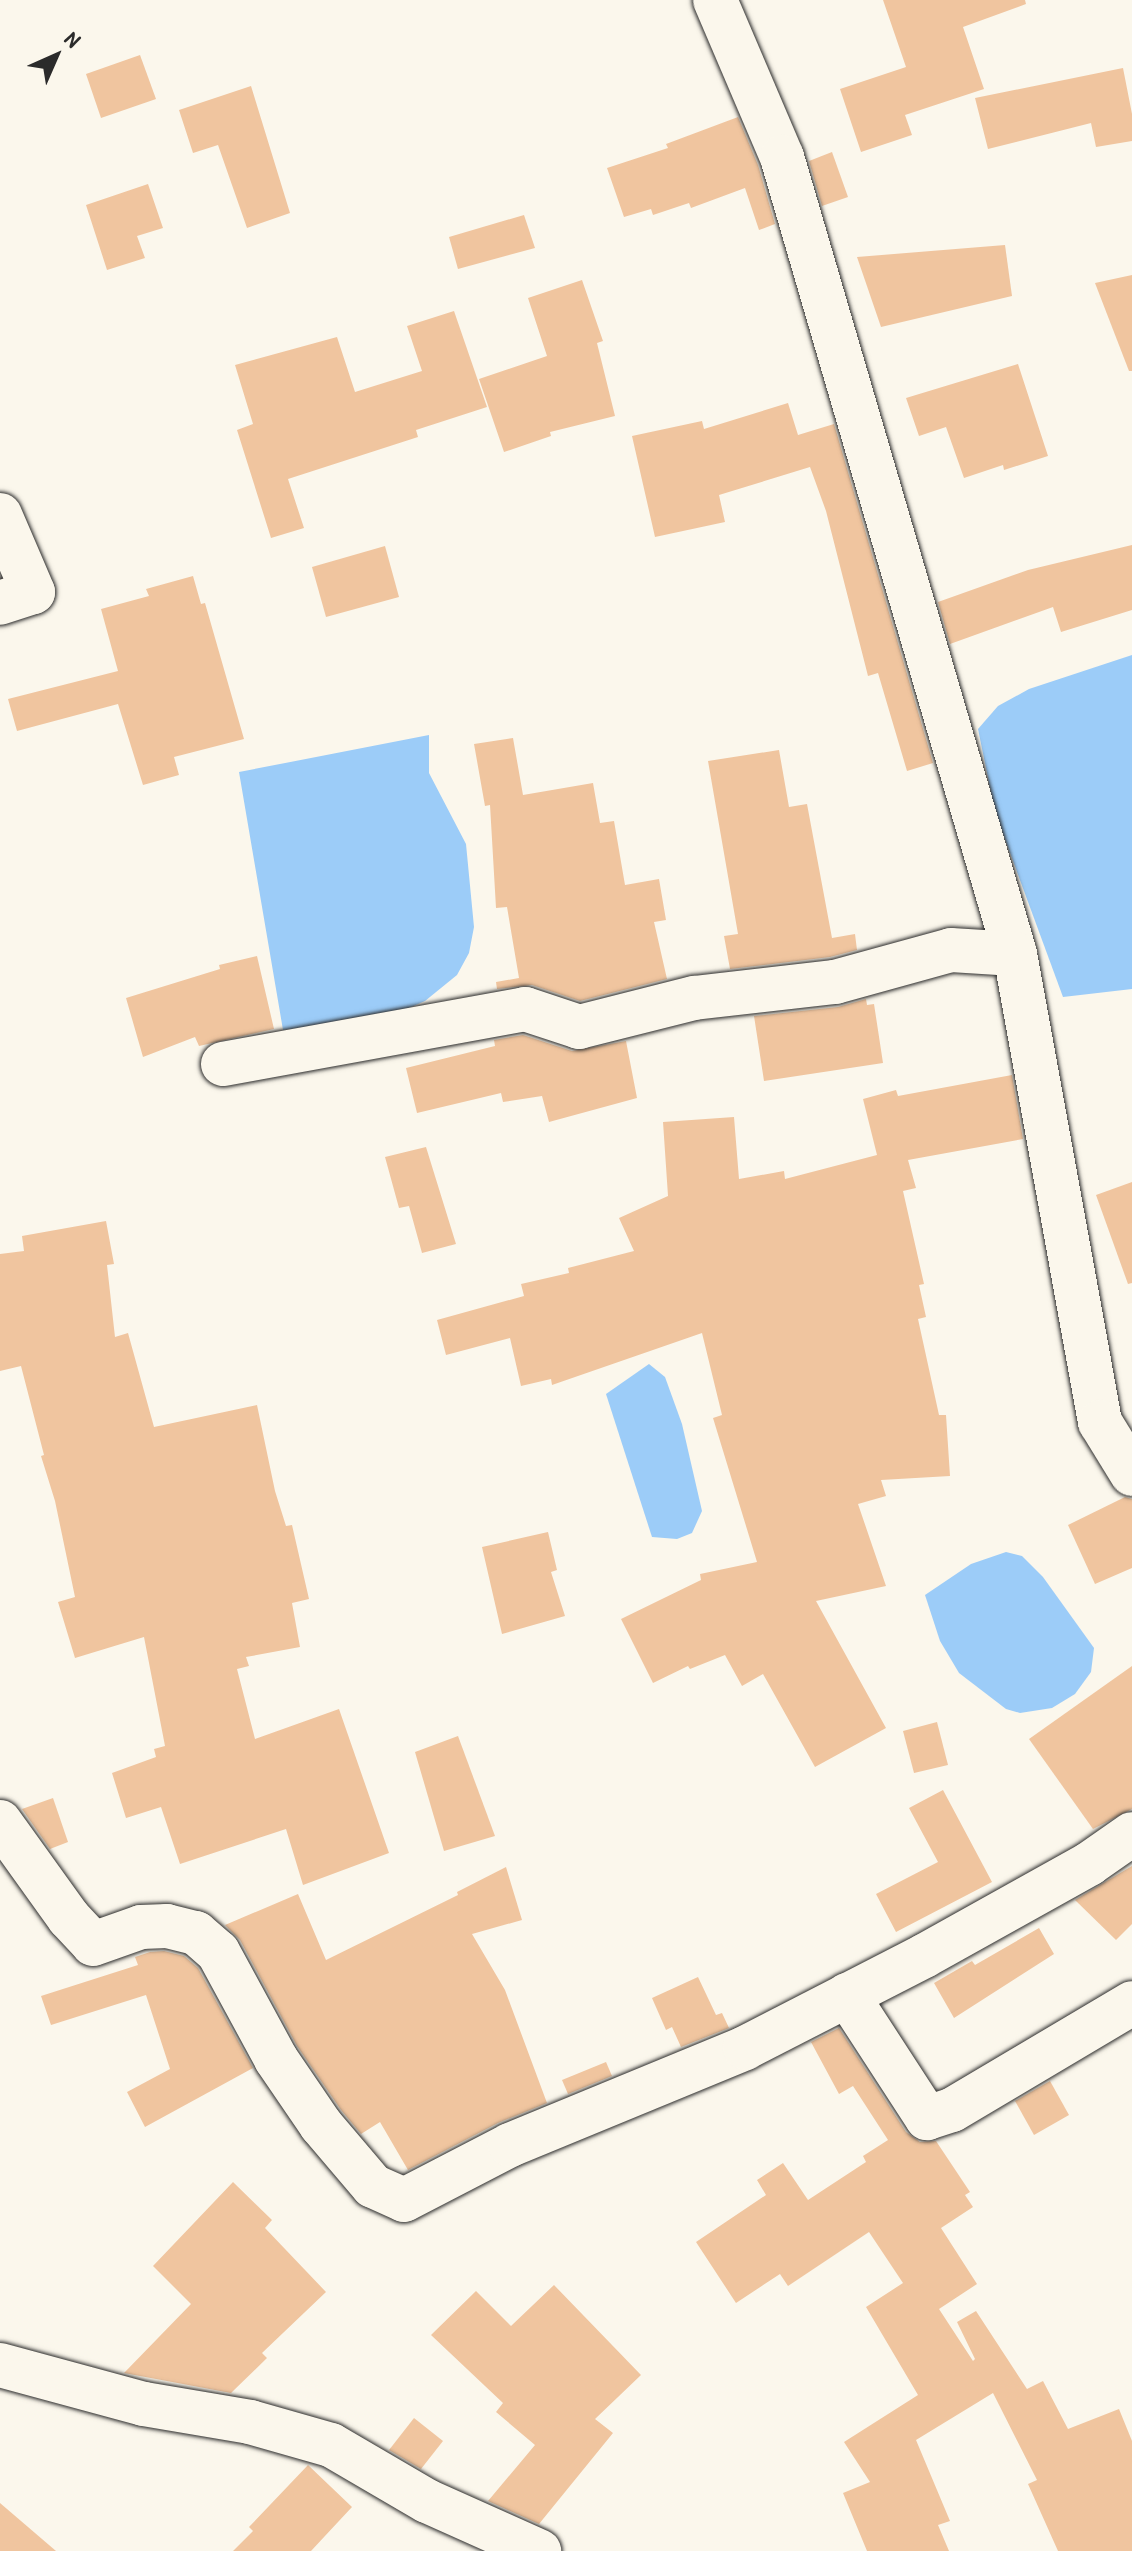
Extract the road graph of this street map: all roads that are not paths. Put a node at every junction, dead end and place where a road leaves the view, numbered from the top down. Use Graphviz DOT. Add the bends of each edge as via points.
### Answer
graph roads {
  1 [pos="715,0"];
  2 [pos="0,515"];
  3 [pos="0,603"];
  4 [pos="1015,954"];
  5 [pos="223,1064"];
  6 [pos="1132,1474"];
  7 [pos="0,1822"];
  8 [pos="1132,1834"];
  9 [pos="847,1995"];
  10 [pos="1132,2003"];
  11 [pos="0,2365"];
  12 [pos="539,2551"];
  1 -- 4 [label="street" via="782,157"];
  2 -- 3 [label="street" via="33,592"];
  4 -- 5 [label="street" via="951,950 835,982 694,998 579,1027 525,1009"];
  4 -- 6 [label="street" via="1100,1422"];
  7 -- 9 [label="street" via="93,1944 141,1927 167,1926 196,1933 218,1952 276,2059 321,2125 373,2186 404,2200 510,2145 745,2048"];
  8 -- 9 [label="street" via="1089,1864"];
  9 -- 10 [label="street" via="927,2118 952,2110"];
  11 -- 12 [label="street" via="144,2404 250,2422 331,2445 427,2501"];
}
